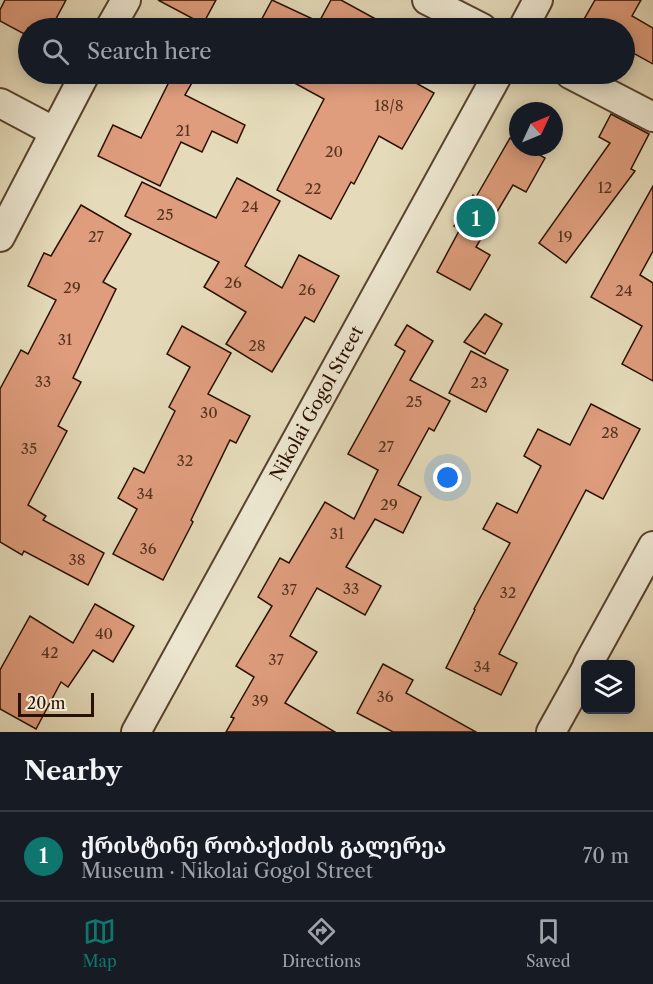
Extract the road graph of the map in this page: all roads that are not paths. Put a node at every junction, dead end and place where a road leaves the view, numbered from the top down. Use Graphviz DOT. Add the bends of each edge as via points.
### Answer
graph roads {
  1 [pos="126,0"];
  2 [pos="427,0"];
  3 [pos="538,0"];
  4 [pos="116,18"];
  5 [pos="463,18"];
  6 [pos="528,18"];
  7 [pos="79,84"];
  8 [pos="492,84"];
  9 [pos="589,84"];
  10 [pos="0,103"];
  11 [pos="653,117"];
  12 [pos="53,131"];
  13 [pos="0,237"];
  14 [pos="653,546"];
  15 [pos="590,660"];
  16 [pos="581,676"];
  17 [pos="136,732"];
  18 [pos="551,732"];
  1 -- 4 [label="street"];
  2 -- 5 [label="street"];
  3 -- 6 [label="street"];
  7 -- 12 [label="street"];
  8 -- 17 [label="street, Nikolai Gogol Street"];
  9 -- 11 [label="street"];
  10 -- 12 [label="street"];
  12 -- 13 [label="street"];
  14 -- 15 [label="street"];
  16 -- 18 [label="street"];
}
